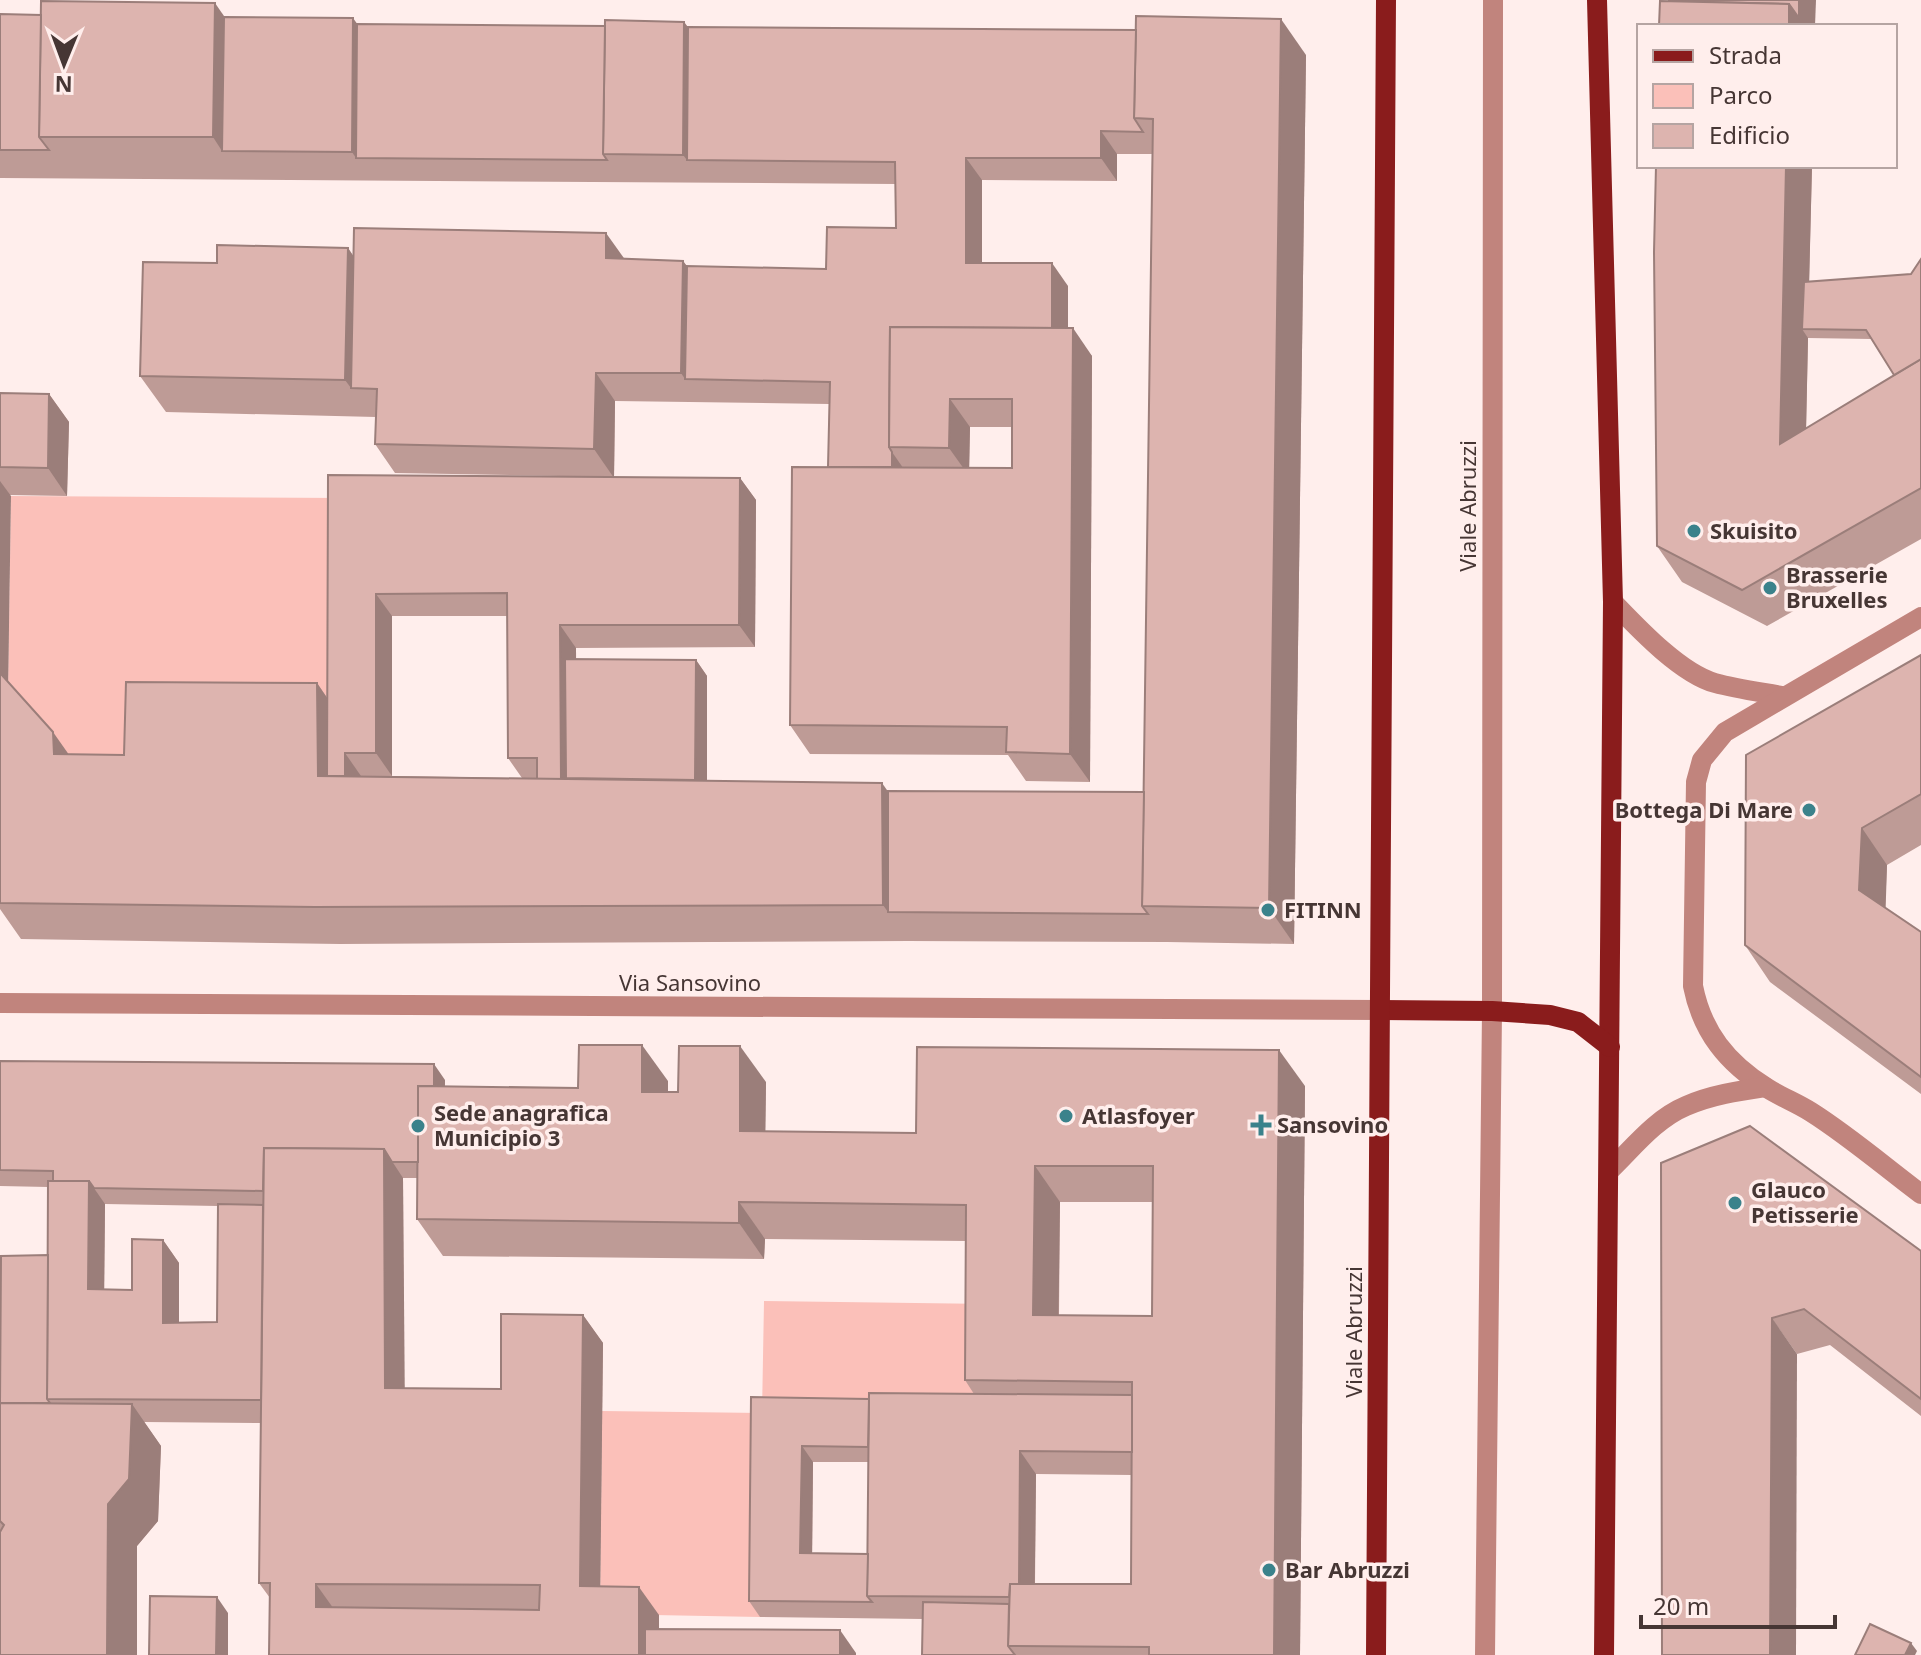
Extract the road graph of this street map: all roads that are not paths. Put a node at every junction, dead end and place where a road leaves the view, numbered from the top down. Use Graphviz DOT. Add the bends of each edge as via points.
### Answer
graph roads {
  1 [pos="1386,0"];
  2 [pos="1493,0"];
  3 [pos="1597,0"];
  4 [pos="1613,602"];
  5 [pos="1921,617"];
  6 [pos="1782,696"];
  7 [pos="0,1003"];
  8 [pos="1380,1010"];
  9 [pos="1492,1011"];
  10 [pos="1610,1047"];
  11 [pos="1765,1087"];
  12 [pos="1609,1171"];
  13 [pos="1921,1194"];
  14 [pos="1376,1655"];
  15 [pos="1485,1655"];
  16 [pos="1604,1655"];
  1 -- 8 [label="main road, Viale Abruzzi"];
  2 -- 9 [label="street, Viale Abruzzi"];
  3 -- 4 [label="main road"];
  4 -- 6 [label="street" via="1680,664 1712,682"];
  4 -- 10 [label="main road"];
  5 -- 6 [label="street"];
  6 -- 11 [label="street" via="1725,732 1702,760 1696,782 1693,986 1707,1031 1725,1054"];
  7 -- 8 [label="street, Via Sansovino"];
  8 -- 9 [label="main road"];
  8 -- 14 [label="main road, Viale Abruzzi"];
  9 -- 10 [label="main road" via="1578,1022"];
  9 -- 15 [label="street, Viale Abruzzi"];
  10 -- 12 [label="main road"];
  11 -- 12 [label="street" via="1684,1107 1656,1124"];
  11 -- 13 [label="street" via="1811,1112"];
  12 -- 16 [label="main road"];
}
